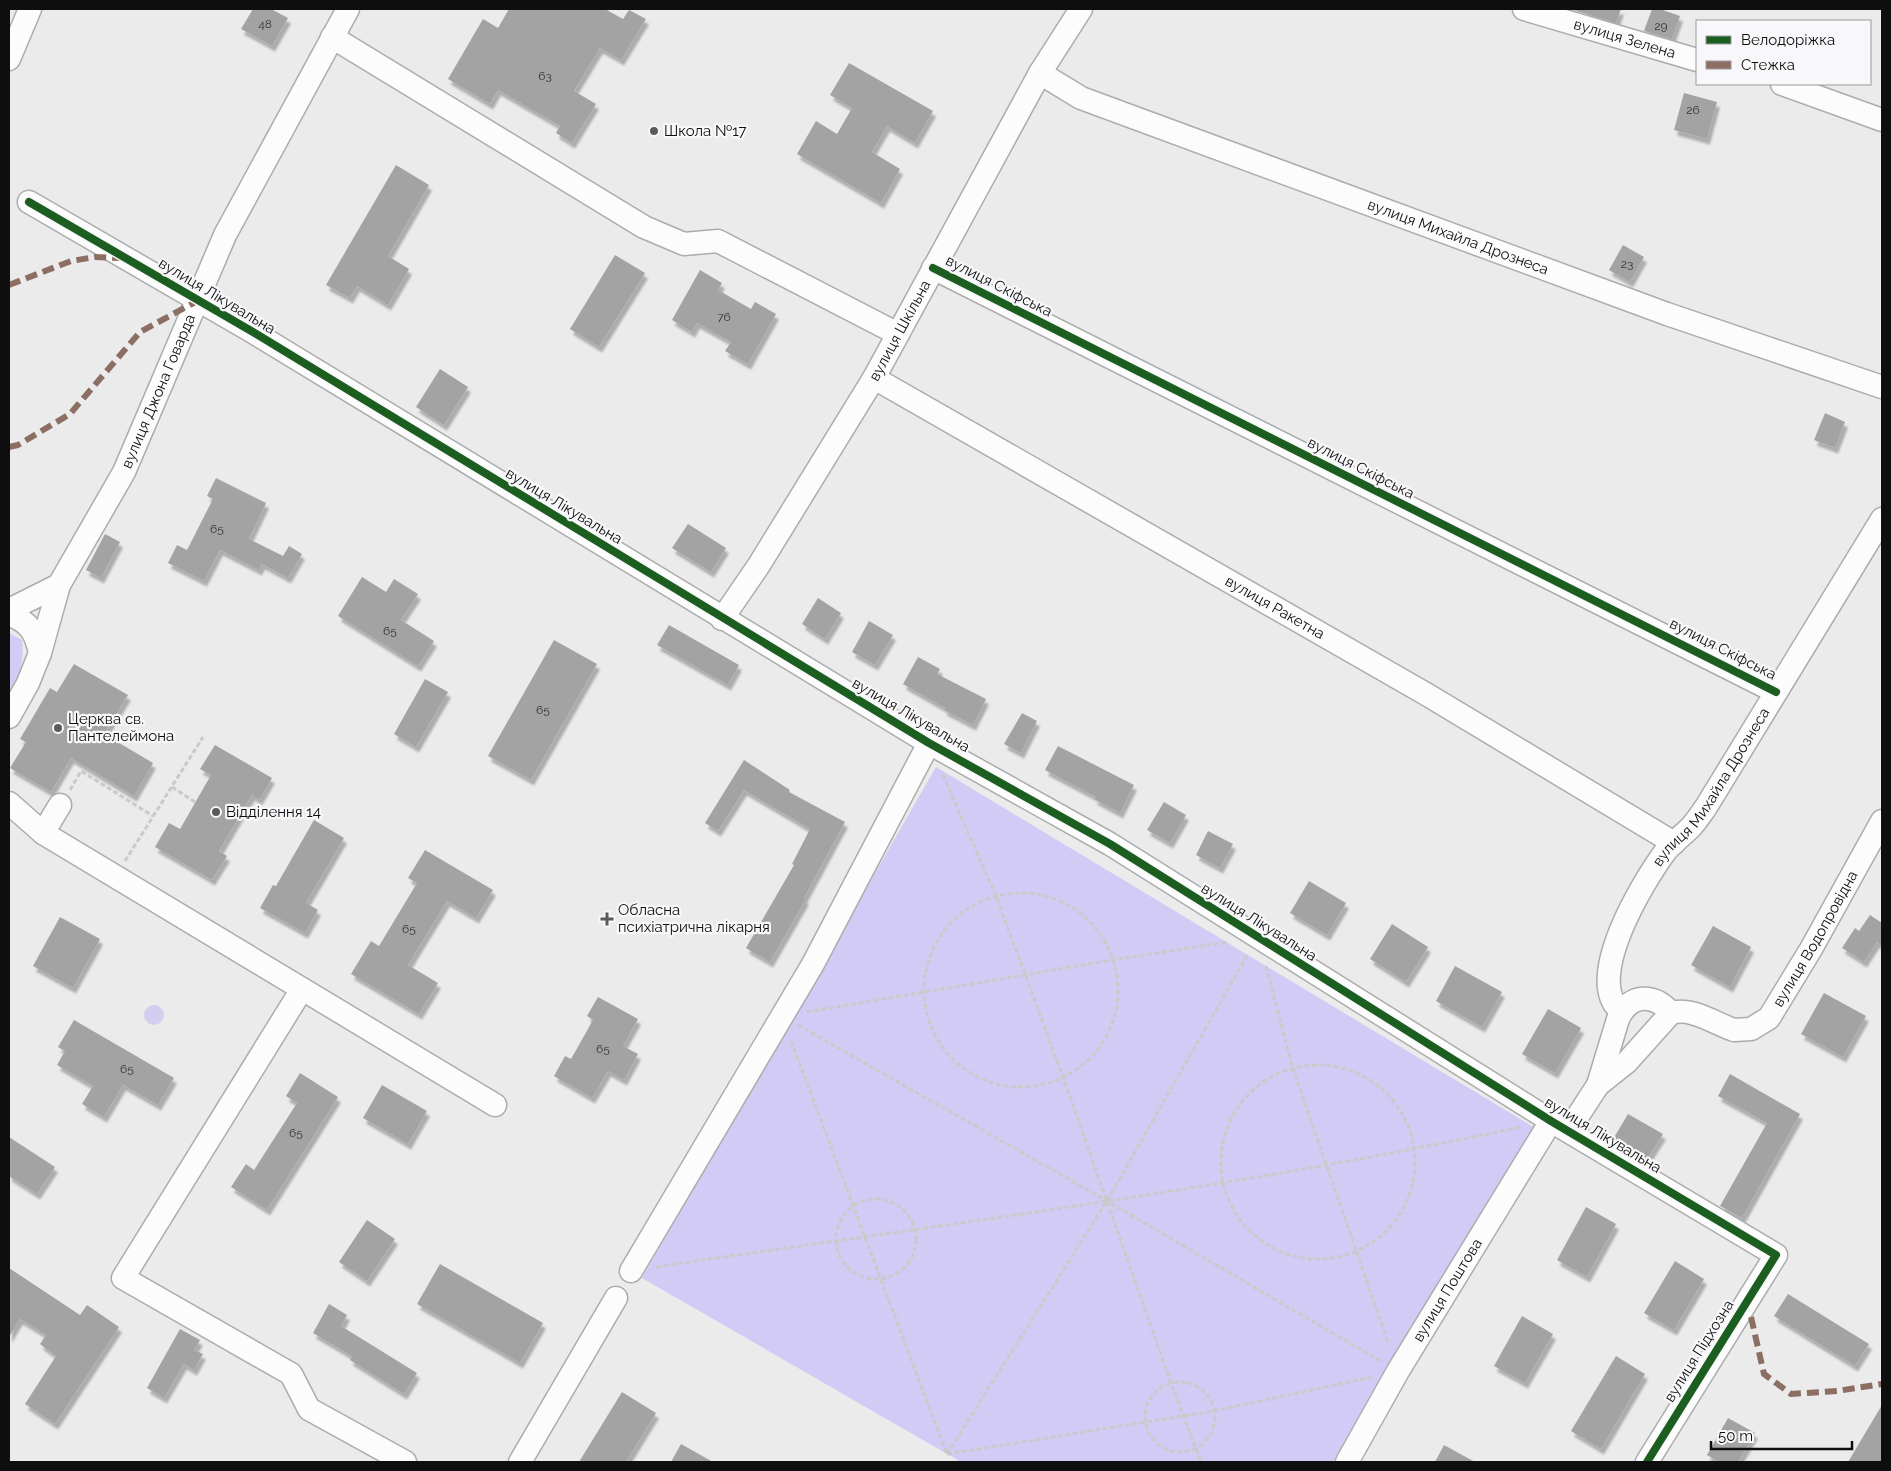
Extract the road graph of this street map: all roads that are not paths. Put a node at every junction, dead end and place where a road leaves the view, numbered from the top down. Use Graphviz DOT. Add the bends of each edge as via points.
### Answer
graph roads {
  1 [pos="30,9"];
  2 [pos="348,9"];
  3 [pos="1081,9"];
  4 [pos="1524,9"];
  5 [pos="332,37"];
  6 [pos="9,59"];
  7 [pos="1696,60"];
  8 [pos="1040,72"];
  9 [pos="1785,85"];
  10 [pos="1882,120"];
  11 [pos="29,202"];
  12 [pos="933,268"];
  13 [pos="199,300"];
  14 [pos="898,334"];
  15 [pos="874,378"];
  16 [pos="1882,387"];
  17 [pos="1882,519"];
  18 [pos="59,585"];
  19 [pos="9,610"];
  20 [pos="9,615"];
  21 [pos="722,619"];
  22 [pos="40,653"];
  23 [pos="1776,692"];
  24 [pos="9,717"];
  25 [pos="929,742"];
  26 [pos="9,803"];
  27 [pos="60,805"];
  28 [pos="1882,821"];
  29 [pos="43,832"];
  30 [pos="1674,843"];
  31 [pos="302,989"];
  32 [pos="1621,1011"];
  33 [pos="1671,1013"];
  34 [pos="1598,1085"];
  35 [pos="495,1105"];
  36 [pos="1560,1126"];
  37 [pos="1776,1255"];
  38 [pos="631,1270"];
  39 [pos="616,1298"];
  40 [pos="405,1462"];
  41 [pos="520,1462"];
  42 [pos="1346,1462"];
  43 [pos="1646,1462"];
  1 -- 6 [label="street"];
  2 -- 5 [label="street, вулиця Джона Говарда"];
  3 -- 8 [label="street, вулиця Шкільна"];
  4 -- 7 [label="street, вулиця Зелена"];
  5 -- 13 [label="street, вулиця Джона Говарда" via="226,235"];
  5 -- 14 [label="street" via="644,227 684,244 718,241"];
  8 -- 12 [label="street, вулиця Шкільна"];
  8 -- 16 [label="street, вулиця Михайла Дрознеса" via="1081,98 1667,314"];
  9 -- 10 [label="street"];
  11 -- 13 [label="street, вулиця Лікувальна"];
  12 -- 14 [label="street, вулиця Шкільна"];
  12 -- 23 [label="street, вулиця Скіфська"];
  13 -- 18 [label="street, вулиця Джона Говарда" via="124,472"];
  13 -- 21 [label="street, вулиця Лікувальна"];
  14 -- 15 [label="street, вулиця Шкільна"];
  15 -- 21 [label="street, вулиця Шкільна"];
  15 -- 30 [label="street, вулиця Ракетна" via="1426,694"];
  17 -- 23 [label="street, вулиця Михайла Дрознеса"];
  18 -- 19 [label="street"];
  18 -- 22 [label="street, вулиця Джона Говарда"];
  20 -- 22 [label="street" via="29,625"];
  21 -- 25 [label="street, вулиця Лікувальна"];
  22 -- 24 [label="street, вулиця Джона Говарда"];
  23 -- 30 [label="street, вулиця Михайла Дрознеса" via="1706,806"];
  25 -- 36 [label="street, вулиця Лікувальна" via="1110,844"];
  25 -- 38 [label="street" via="813,964"];
  26 -- 29 [label="street"];
  27 -- 29 [label="street"];
  28 -- 33 [label="street, вулиця Водопровідна" via="1769,1018 1752,1029 1734,1030 1684,1011"];
  29 -- 31 [label="street"];
  30 -- 32 [label="street, вулиця Михайла Дрознеса" via="1666,851 1621,929 1611,956 1609,987 1613,1002"];
  31 -- 35 [label="street"];
  31 -- 40 [label="street" via="123,1278 292,1374 309,1409"];
  32 -- 33 [label="street, вулиця Водопровідна" via="1640,998 1664,1004"];
  32 -- 34 [label="street"];
  33 -- 34 [label="street" via="1627,1062"];
  34 -- 36 [label="street"];
  36 -- 37 [label="street, вулиця Лікувальна"];
  36 -- 42 [label="street, вулиця Поштова" via="1398,1371"];
  37 -- 43 [label="street, вулиця Підхозна"];
  39 -- 41 [label="street"];
}
